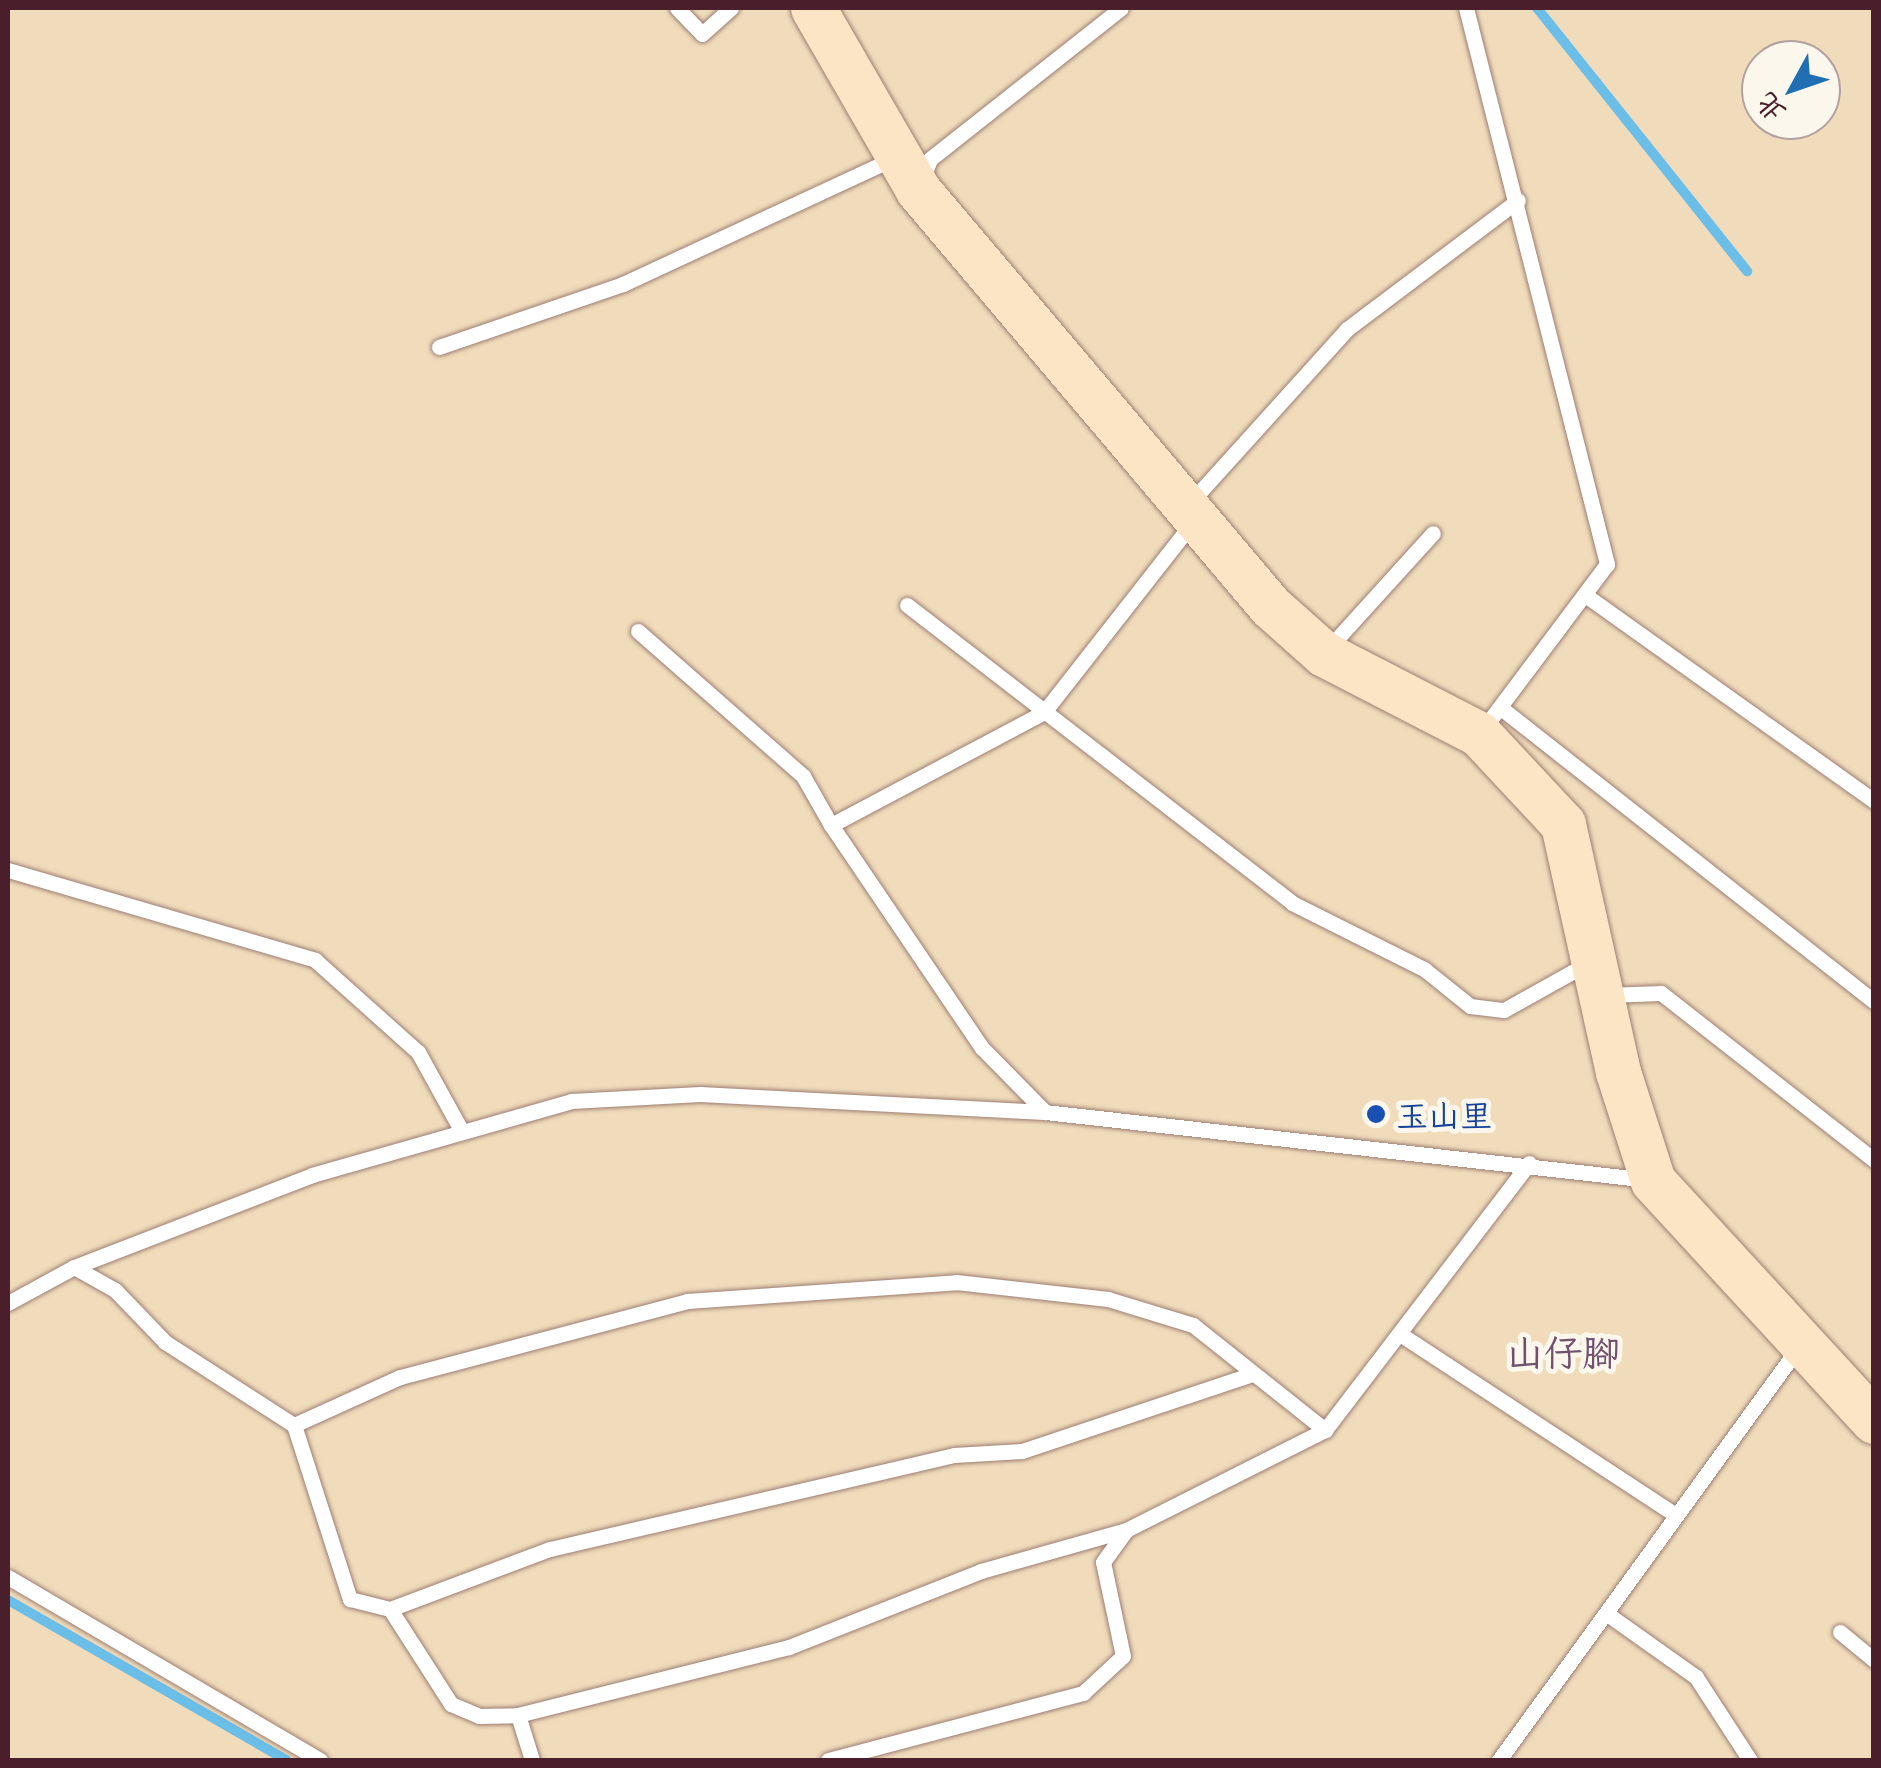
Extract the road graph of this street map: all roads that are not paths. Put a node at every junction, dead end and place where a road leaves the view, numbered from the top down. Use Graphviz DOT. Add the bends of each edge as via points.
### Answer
graph roads {
  1 [pos="677,8"];
  2 [pos="731,8"];
  3 [pos="813,8"];
  4 [pos="1120,8"];
  5 [pos="1466,8"];
  6 [pos="906,174"];
  7 [pos="1518,200"];
  8 [pos="440,347"];
  9 [pos="1188,516"];
  10 [pos="1432,533"];
  11 [pos="1588,597"];
  12 [pos="907,605"];
  13 [pos="638,631"];
  14 [pos="1324,654"];
  15 [pos="1044,712"];
  16 [pos="1490,721"];
  17 [pos="1874,801"];
  18 [pos="831,825"];
  19 [pos="8,870"];
  20 [pos="1599,977"];
  21 [pos="1874,1001"];
  22 [pos="1046,1112"];
  23 [pos="460,1128"];
  24 [pos="1874,1160"];
  25 [pos="1529,1163"];
  26 [pos="1653,1181"];
  27 [pos="74,1267"];
  28 [pos="8,1303"];
  29 [pos="1400,1334"];
  30 [pos="1800,1344"];
  31 [pos="1252,1374"];
  32 [pos="1874,1421"];
  33 [pos="294,1425"];
  34 [pos="1325,1430"];
  35 [pos="1673,1513"];
  36 [pos="1126,1530"];
  37 [pos="8,1577"];
  38 [pos="390,1609"];
  39 [pos="1610,1616"];
  40 [pos="1840,1632"];
  41 [pos="1874,1660"];
  42 [pos="518,1715"];
  43 [pos="320,1760"];
  44 [pos="532,1760"];
  45 [pos="828,1760"];
  46 [pos="1500,1760"];
  47 [pos="1750,1760"];
  1 -- 2 [label="lane" via="702,34"];
  3 -- 6 [label="street"];
  4 -- 6 [label="lane"];
  5 -- 7 [label="lane"];
  6 -- 8 [label="lane"];
  6 -- 9 [label="street"];
  7 -- 9 [label="lane" via="1347,329"];
  7 -- 11 [label="lane" via="1607,564"];
  9 -- 14 [label="street"];
  9 -- 15 [label="lane"];
  10 -- 14 [label="lane"];
  11 -- 16 [label="lane"];
  11 -- 17 [label="lane"];
  12 -- 15 [label="lane"];
  13 -- 18 [label="lane" via="803,776"];
  14 -- 16 [label="street"];
  15 -- 18 [label="lane"];
  15 -- 20 [label="lane" via="1292,903 1424,969 1470,1006 1504,1010"];
  16 -- 20 [label="street" via="1563,824"];
  16 -- 21 [label="lane"];
  18 -- 22 [label="lane" via="982,1048"];
  19 -- 23 [label="lane" via="315,960 418,1052"];
  20 -- 24 [label="lane" via="1661,992"];
  20 -- 26 [label="street"];
  22 -- 23 [label="lane" via="700,1094 571,1101"];
  22 -- 25 [label="lane"];
  23 -- 27 [label="lane"];
  25 -- 26 [label="lane"];
  25 -- 29 [label="lane"];
  26 -- 30 [label="street"];
  27 -- 28 [label="lane"];
  27 -- 33 [label="lane" via="115,1290 165,1342"];
  29 -- 34 [label="lane"];
  29 -- 35 [label="lane"];
  30 -- 32 [label="street"];
  30 -- 35 [label="lane"];
  31 -- 33 [label="lane" via="1193,1324 1108,1299 956,1282 790,1289 687,1302 400,1377"];
  31 -- 34 [label="lane"];
  31 -- 38 [label="lane" via="1022,1451 954,1455 550,1550"];
  33 -- 38 [label="lane" via="338,1581 350,1598"];
  34 -- 36 [label="lane"];
  35 -- 39 [label="lane"];
  36 -- 42 [label="lane" via="982,1571 805,1642"];
  36 -- 45 [label="lane" via="1103,1562 1123,1656 1083,1693"];
  37 -- 43 [label="lane"];
  38 -- 42 [label="lane" via="451,1704 479,1716"];
  39 -- 46 [label="lane"];
  39 -- 47 [label="lane" via="1696,1677"];
  40 -- 41 [label="lane"];
  42 -- 44 [label="lane"];
}
